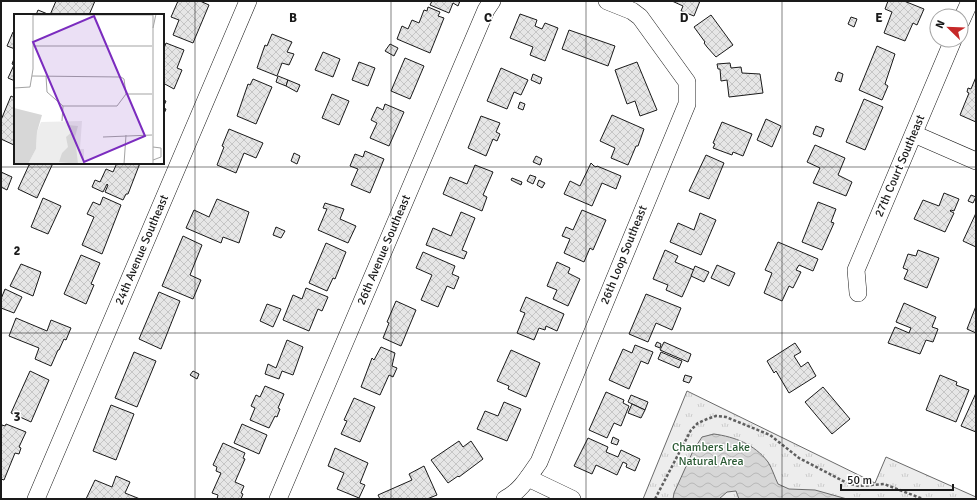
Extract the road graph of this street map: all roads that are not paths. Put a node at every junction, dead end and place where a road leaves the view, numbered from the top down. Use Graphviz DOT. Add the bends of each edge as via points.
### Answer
graph roads {
  1 [pos="248,1"];
  2 [pos="492,1"];
  3 [pos="608,1"];
  4 [pos="634,6"];
  5 [pos="950,48"];
  6 [pos="914,134"];
  7 [pos="976,161"];
  8 [pos="858,293"];
  9 [pos="528,478"];
  10 [pos="36,499"];
  11 [pos="278,499"];
  12 [pos="505,499"];
  13 [pos="572,499"];
  1 -- 10 [label="street, 24th Avenue Southeast"];
  2 -- 11 [label="street, 26th Avenue Southeast"];
  3 -- 4 [label="street"];
  4 -- 9 [label="street, 26th Loop Southeast" via="687,82 687,104 539,462"];
  5 -- 6 [label="street, 27th Court Southeast"];
  6 -- 7 [label="street"];
  6 -- 8 [label="street, 27th Court Southeast" via="856,270"];
  9 -- 12 [label="street, 26th Loop Southeast" via="514,494"];
  9 -- 13 [label="street"];
}
